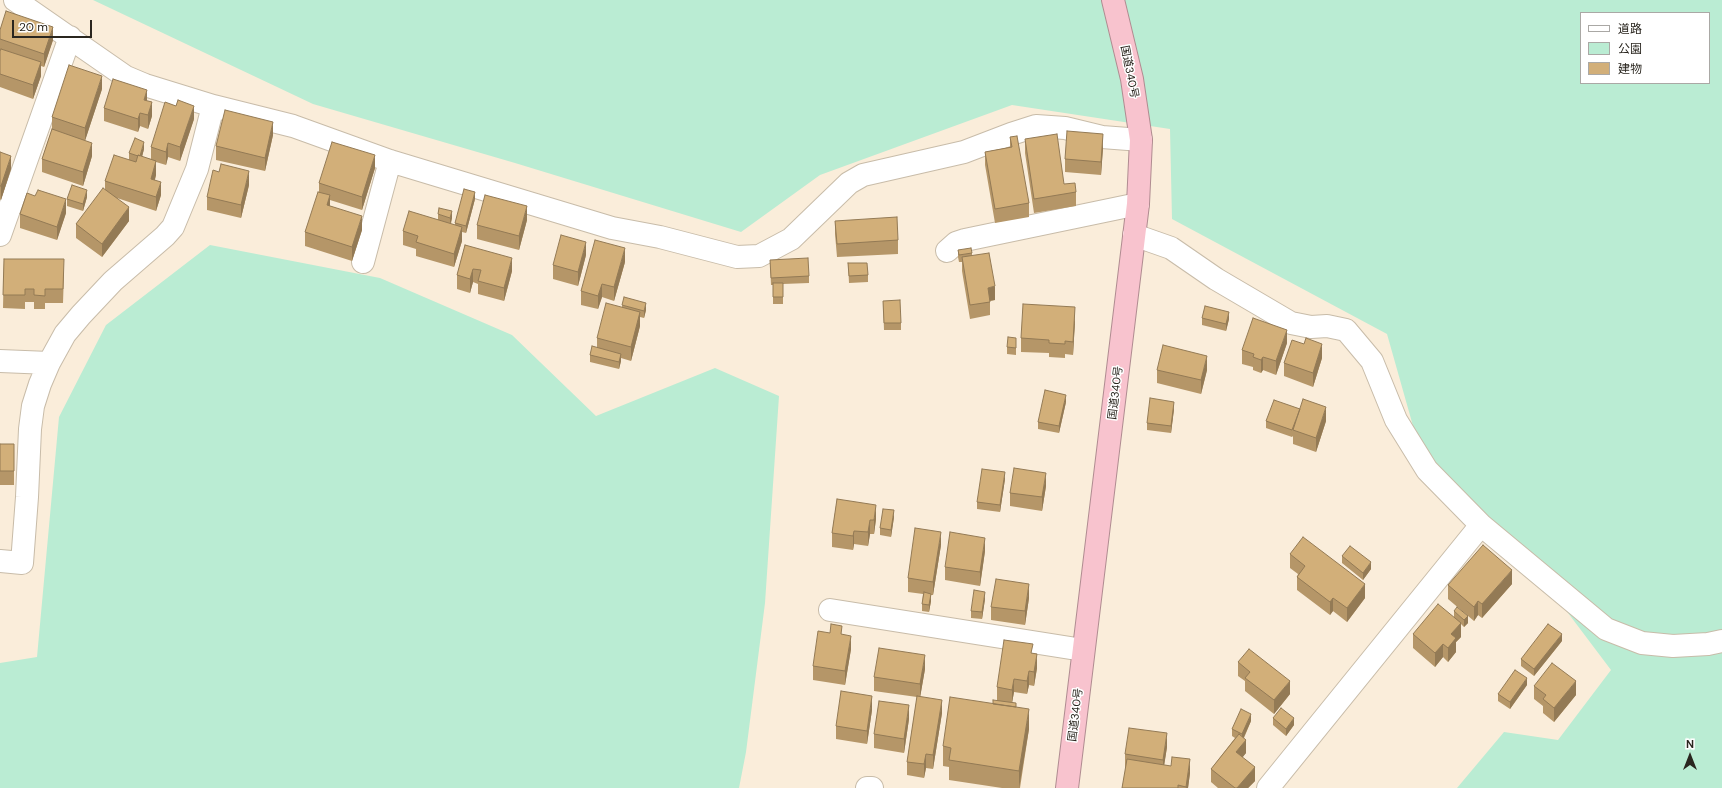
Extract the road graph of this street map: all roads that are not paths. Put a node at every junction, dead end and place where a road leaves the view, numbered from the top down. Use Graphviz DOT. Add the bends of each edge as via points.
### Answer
graph roads {
  1 [pos="15,0"];
  2 [pos="1113,0"];
  3 [pos="70,37"];
  4 [pos="213,106"];
  5 [pos="1140,140"];
  6 [pos="390,161"];
  7 [pos="1138,204"];
  8 [pos="0,235"];
  9 [pos="1134,235"];
  10 [pos="947,250"];
  11 [pos="363,262"];
  12 [pos="0,361"];
  13 [pos="49,363"];
  14 [pos="1482,525"];
  15 [pos="0,561"];
  16 [pos="830,610"];
  17 [pos="1722,641"];
  18 [pos="1083,650"];
  19 [pos="867,788"];
  20 [pos="872,788"];
  21 [pos="1067,788"];
  22 [pos="1268,788"];
  1 -- 3 [label="street"];
  2 -- 5 [label="highway, 国道340号" via="1132,79"];
  3 -- 4 [label="street" via="126,77"];
  3 -- 8 [label="street"];
  4 -- 6 [label="street" via="293,126"];
  4 -- 13 [label="street" via="197,169 173,227 113,281 81,315 65,334"];
  5 -- 6 [label="street" via="1102,137 1065,128 1036,126 964,152 863,176 849,182 791,239 759,256 736,257 660,237 612,228"];
  5 -- 7 [label="highway, 国道340号"];
  6 -- 11 [label="street"];
  7 -- 9 [label="highway, 国道340号"];
  7 -- 10 [label="street" via="965,240"];
  9 -- 14 [label="street" via="1171,248 1216,279 1291,322 1310,327 1327,326 1346,330 1372,360 1396,420 1427,470"];
  9 -- 18 [label="highway, 国道340号"];
  12 -- 13 [label="street"];
  13 -- 15 [label="street" via="33,406 22,563"];
  14 -- 17 [label="street" via="1606,629 1642,643 1673,646"];
  14 -- 22 [label="street"];
  16 -- 18 [label="street"];
  18 -- 21 [label="highway, 国道340号"];
  19 -- 20 [label="street"];
}
